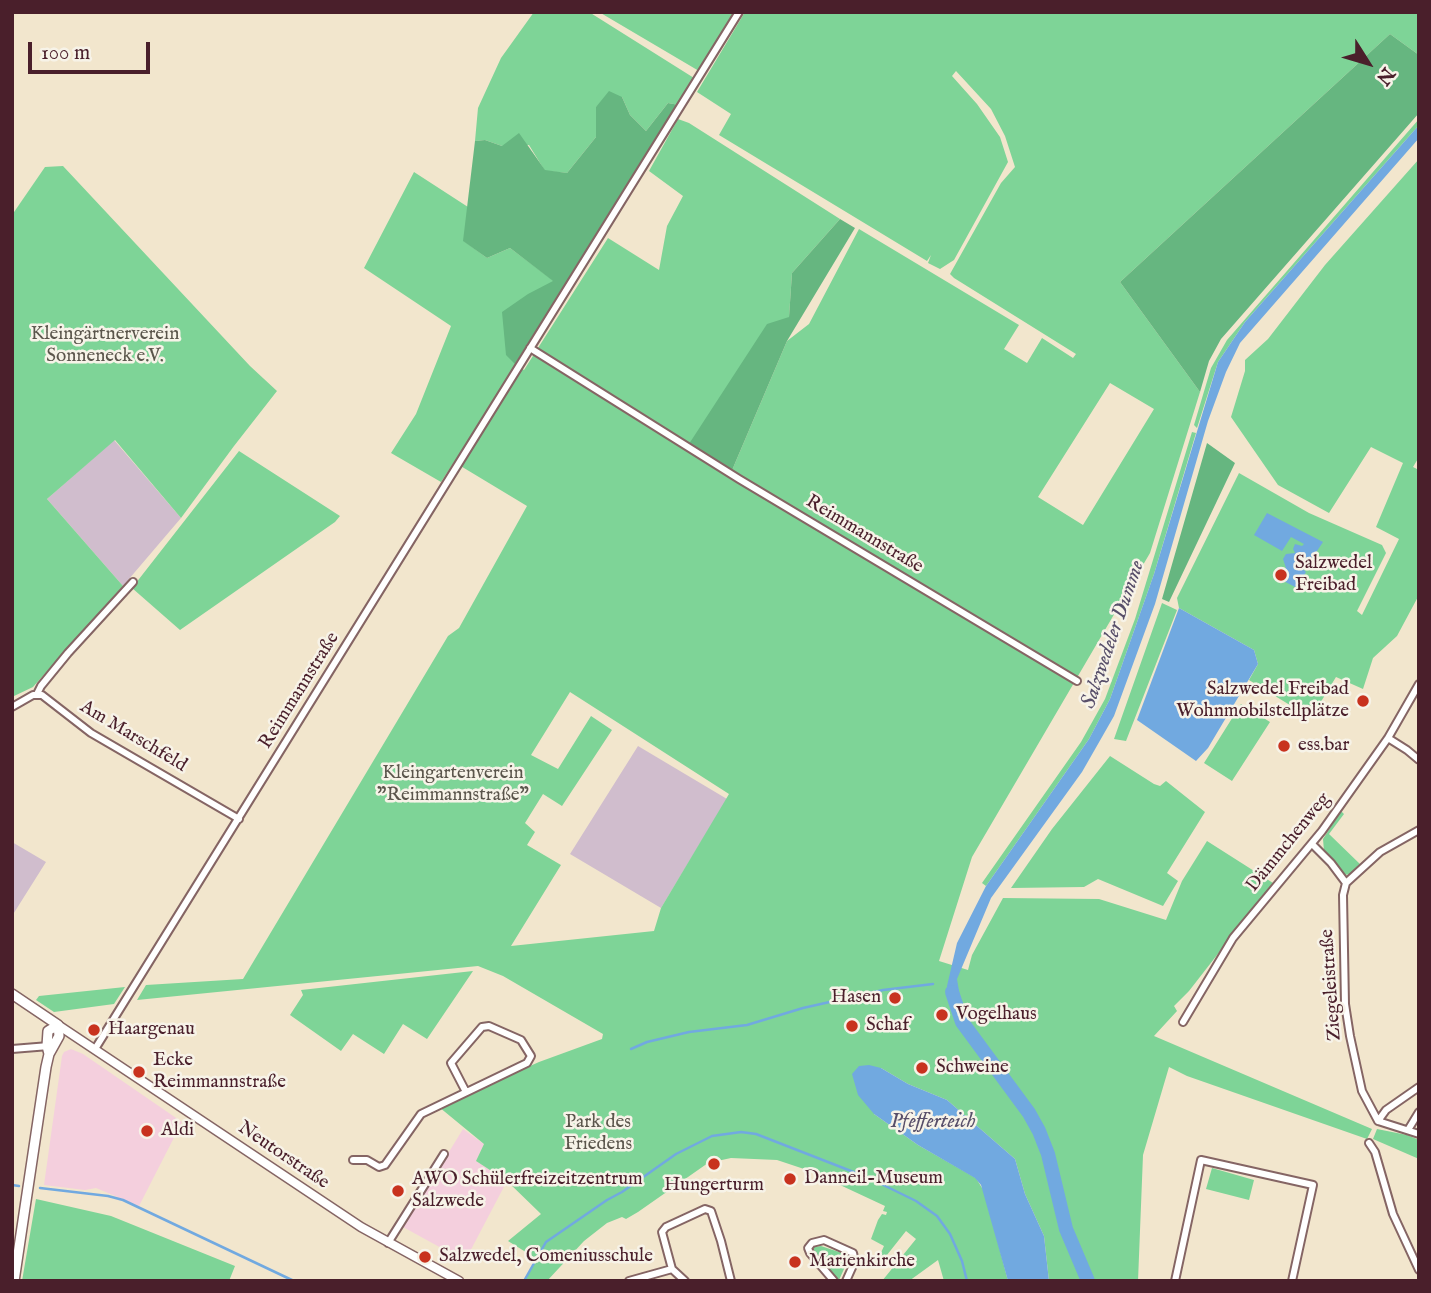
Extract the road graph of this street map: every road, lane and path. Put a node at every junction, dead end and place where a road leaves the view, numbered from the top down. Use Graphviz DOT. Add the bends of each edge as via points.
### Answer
graph roads {
  1 [pos="739,12"];
  2 [pos="530,348"];
  3 [pos="133,582"];
  4 [pos="1077,681"];
  5 [pos="1419,684"];
  6 [pos="37,694"];
  7 [pos="12,706"];
  8 [pos="1388,738"];
  9 [pos="1419,761"];
  10 [pos="239,819"];
  11 [pos="1419,830"];
  12 [pos="1312,844"];
  13 [pos="1346,883"];
  14 [pos="12,994"];
  15 [pos="1183,1022"];
  16 [pos="58,1025"];
  17 [pos="12,1049"];
  18 [pos="50,1049"];
  19 [pos="95,1049"];
  20 [pos="1419,1087"];
  21 [pos="466,1092"];
  22 [pos="1419,1112"];
  23 [pos="1378,1121"];
  24 [pos="1408,1130"];
  25 [pos="1419,1134"];
  26 [pos="1369,1143"];
  27 [pos="444,1154"];
  28 [pos="353,1160"];
  29 [pos="388,1242"];
  30 [pos="672,1269"];
  31 [pos="1419,1270"];
  32 [pos="14,1281"];
  33 [pos="459,1281"];
  34 [pos="629,1281"];
  35 [pos="685,1281"];
  36 [pos="731,1281"];
  37 [pos="834,1281"];
  38 [pos="846,1281"];
  39 [pos="1175,1281"];
  40 [pos="1292,1281"];
  1 -- 2 [label="street, Reimmannstraße"];
  2 -- 4 [label="street, Reimmannstraße"];
  2 -- 10 [label="street, Reimmannstraße"];
  3 -- 6 [label="street"];
  5 -- 8 [label="street, Dämmchenweg"];
  6 -- 7 [label="street"];
  6 -- 10 [label="street, Am Marschfeld" via="99,738"];
  8 -- 9 [label="street"];
  8 -- 12 [label="street, Dämmchenweg"];
  10 -- 19 [label="street, Reimmannstraße"];
  11 -- 13 [label="street" via="1380,852"];
  12 -- 13 [label="street"];
  12 -- 15 [label="street, Dämmchenweg" via="1233,938"];
  13 -- 23 [label="street, Ziegeleistraße" via="1347,1021 1362,1091"];
  14 -- 16 [label="main road"];
  16 -- 18 [label="main road" via="48,1031"];
  16 -- 19 [label="street, Neutorstraße"];
  17 -- 18 [label="street"];
  18 -- 32 [label="main road"];
  19 -- 29 [label="street, Neutorstraße"];
  20 -- 23 [label="street"];
  21 -- 21 [label="street, Neutorstraße" via="527,1063 531,1056 521,1041 482,1027 451,1063"];
  21 -- 28 [label="street, Neutorstraße" via="421,1114 384,1166"];
  22 -- 24 [label="street"];
  23 -- 24 [label="street"];
  24 -- 25 [label="street"];
  26 -- 31 [label="street" via="1393,1214"];
  27 -- 29 [label="street"];
  29 -- 33 [label="street, Neutorstraße"];
  30 -- 34 [label="street"];
  30 -- 35 [label="street"];
  30 -- 36 [label="street" via="663,1230 705,1209 711,1212"];
  37 -- 38 [label="street" via="808,1248 818,1240 853,1253 855,1261"];
  39 -- 40 [label="street" via="1201,1160 1313,1185"];
}
